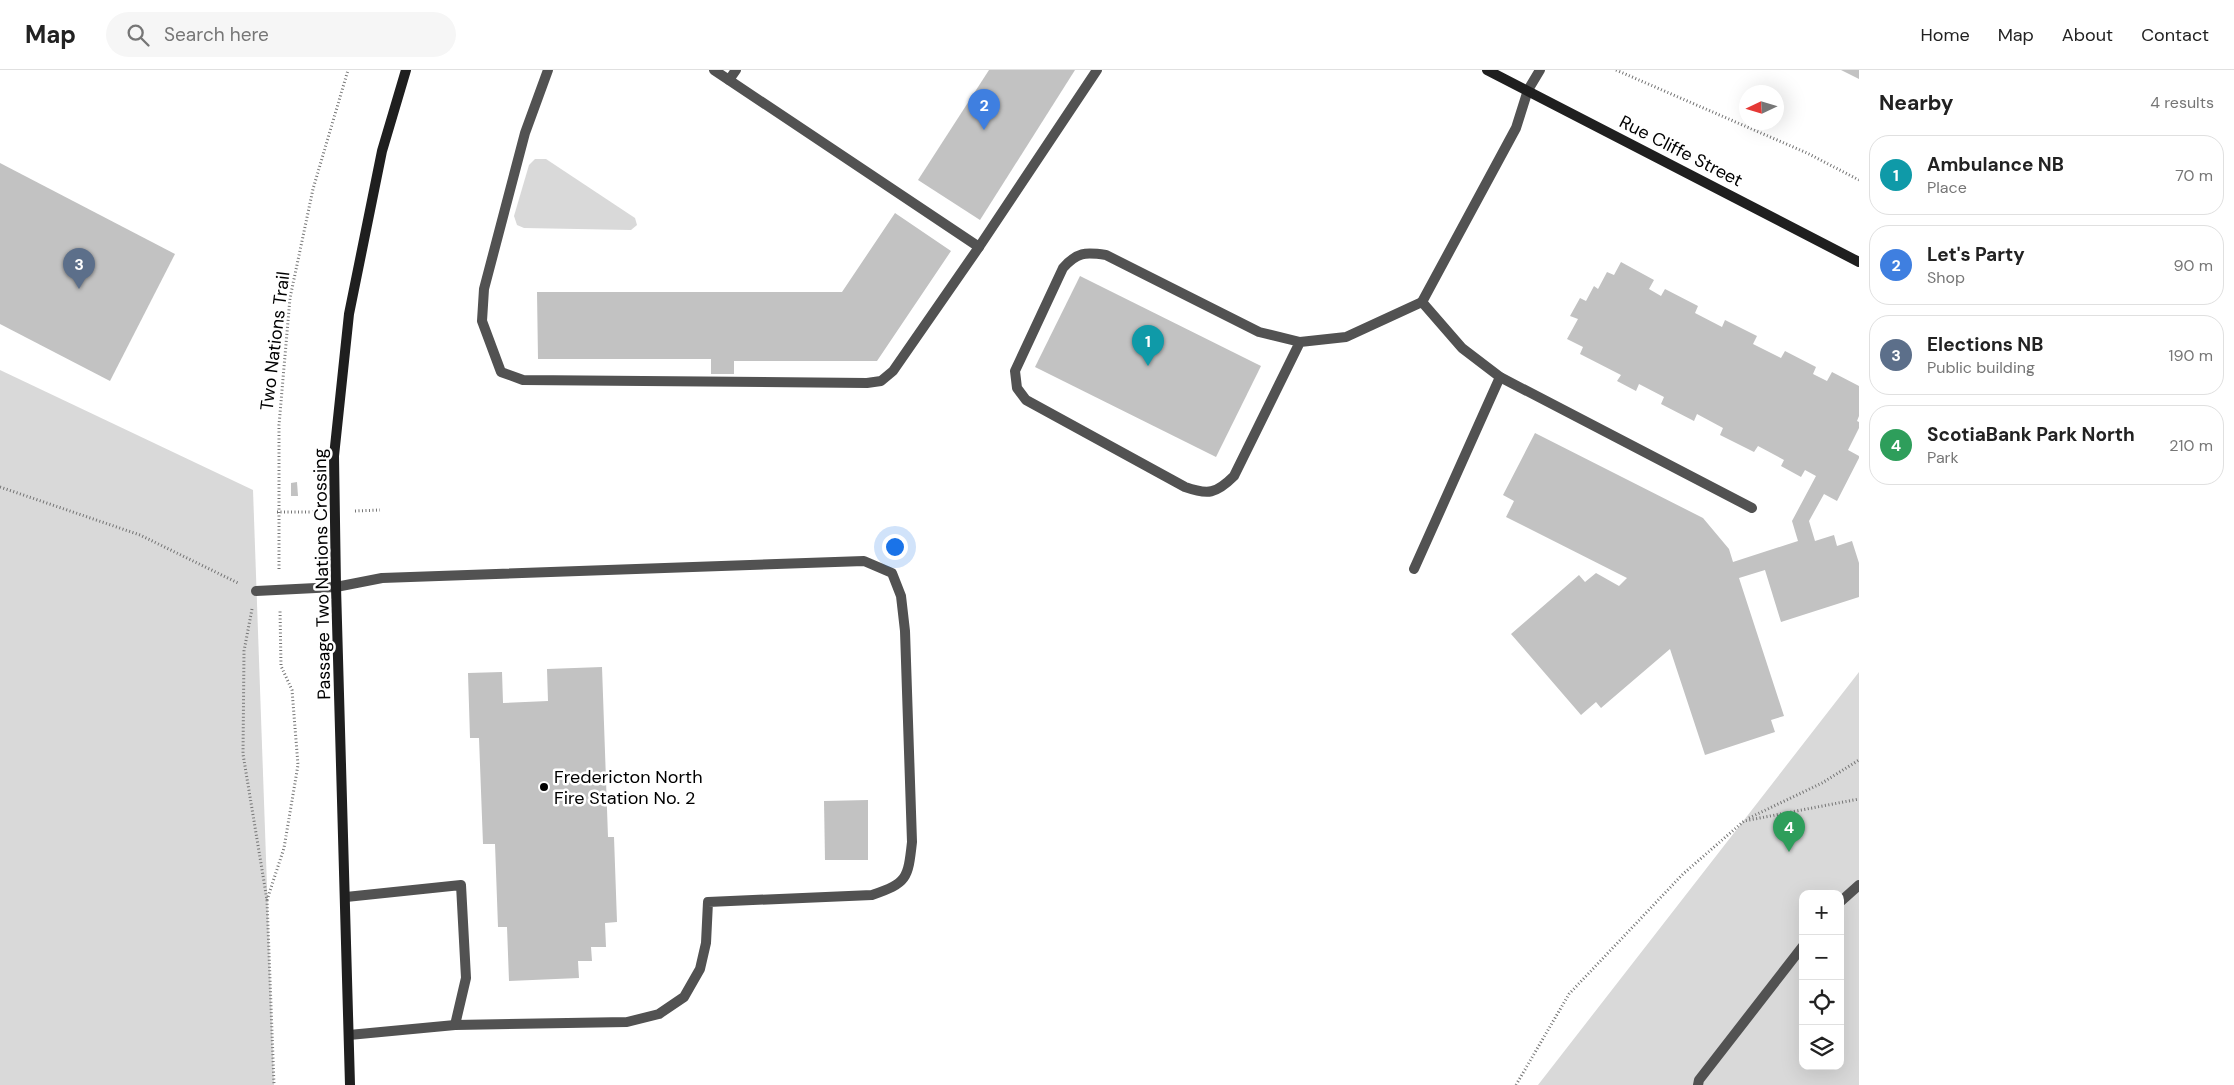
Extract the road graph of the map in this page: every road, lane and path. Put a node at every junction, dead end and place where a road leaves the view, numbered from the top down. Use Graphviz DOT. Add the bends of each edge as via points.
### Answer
graph roads {
  1 [pos="348,70"];
  2 [pos="406,70"];
  3 [pos="548,70"];
  4 [pos="714,70"];
  5 [pos="736,70"];
  6 [pos="1097,70"];
  7 [pos="1487,70"];
  8 [pos="1540,70"];
  9 [pos="1616,70"];
  10 [pos="729,80"];
  11 [pos="1528,90"];
  12 [pos="1859,180"];
  13 [pos="979,247"];
  14 [pos="1859,262"];
  15 [pos="1422,302"];
  16 [pos="1300,342"];
  17 [pos="1500,378"];
  18 [pos="0,487"];
  19 [pos="1752,508"];
  20 [pos="278,562"];
  21 [pos="1414,568"];
  22 [pos="336,587"];
  23 [pos="256,591"];
  24 [pos="280,608"];
  25 [pos="1859,760"];
  26 [pos="1859,799"];
  27 [pos="1744,821"];
  28 [pos="1859,885"];
  29 [pos="346,897"];
  30 [pos="1844,898"];
  31 [pos="267,900"];
  32 [pos="1799,951"];
  33 [pos="455,1024"];
  34 [pos="349,1035"];
  35 [pos="274,1085"];
  36 [pos="350,1085"];
  37 [pos="1516,1085"];
  38 [pos="1698,1085"];
  1 -- 20 [label="path, Two Nations Trail" via="313,189 290,298 279,425"];
  2 -- 22 [label="main road, Passage Two Nations Crossing" via="382,152 349,314 334,456"];
  3 -- 13 [label="street" via="525,133 484,289 482,321 501,372 522,380 881,381 893,372"];
  4 -- 10 [label="street"];
  5 -- 10 [label="street"];
  6 -- 13 [label="street"];
  7 -- 11 [label="main road, Rue Cliffe Street"];
  8 -- 11 [label="street"];
  9 -- 12 [label="path" via="1807,153"];
  10 -- 13 [label="street"];
  11 -- 14 [label="main road, Rue Cliffe Street"];
  11 -- 15 [label="street" via="1516,128"];
  15 -- 16 [label="street" via="1346,337"];
  15 -- 17 [label="street" via="1462,348"];
  16 -- 16 [label="street" via="1260,332 1106,255 1089,252 1073,257 1063,268 1015,371 1018,388 1026,400 1185,487 1204,493 1222,488 1234,476"];
  17 -- 19 [label="street"];
  17 -- 21 [label="street"];
  18 -- 23 [label="path" via="140,535"];
  22 -- 23 [label="street"];
  22 -- 29 [label="main road, Passage Two Nations Crossing"];
  22 -- 33 [label="street" via="382,578 864,561 892,573 901,596 906,631 912,842 909,868 897,886 872,895 708,902 706,943 700,969 684,997 659,1014 627,1022"];
  23 -- 31 [label="path" via="244,651 243,754"];
  24 -- 31 [label="path" via="280,666 292,690 298,766 284,848"];
  25 -- 27 [label="path" via="1822,783"];
  26 -- 27 [label="path"];
  27 -- 37 [label="path" via="1683,874 1569,994"];
  28 -- 30 [label="street"];
  29 -- 33 [label="street" via="461,885 466,978"];
  29 -- 34 [label="main road, Passage Two Nations Crossing"];
  31 -- 35 [label="path"];
  32 -- 38 [label="street" via="1724,1044"];
  33 -- 34 [label="street"];
  34 -- 36 [label="main road, Passage Two Nations Crossing"];
}
